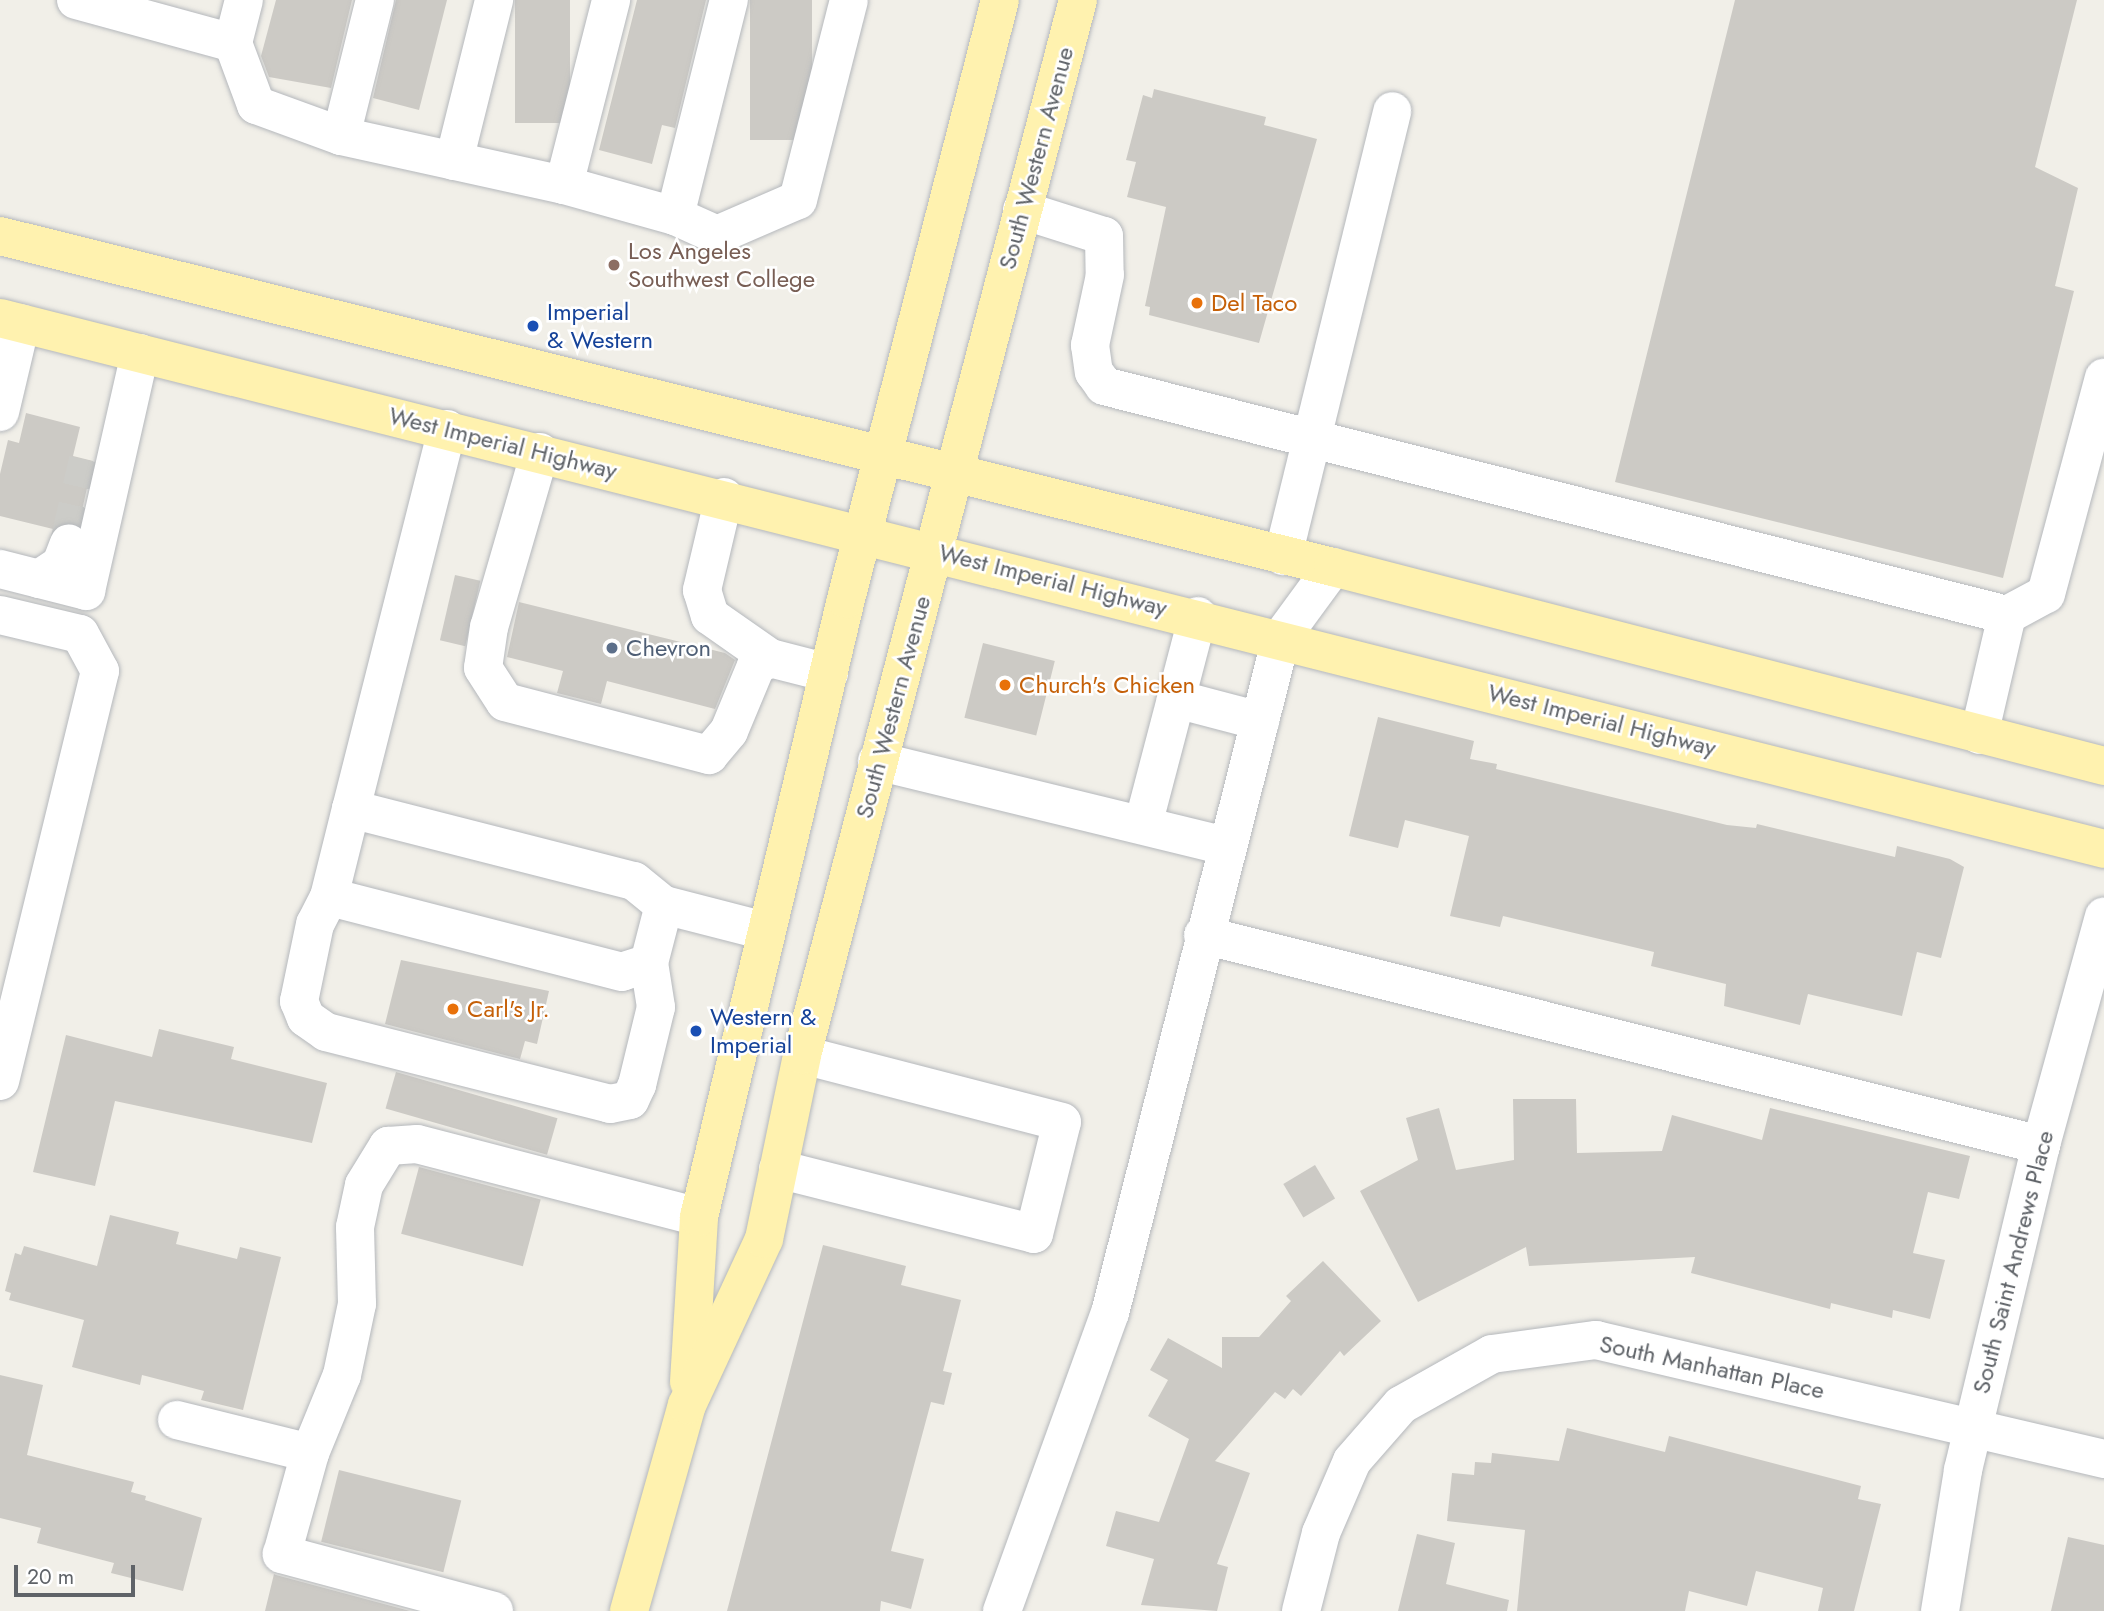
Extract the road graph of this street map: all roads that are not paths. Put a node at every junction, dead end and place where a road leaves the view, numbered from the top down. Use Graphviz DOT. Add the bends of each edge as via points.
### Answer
graph roads {
  1 [pos="76,0"];
  2 [pos="244,0"];
  3 [pos="375,0"];
  4 [pos="494,0"];
  5 [pos="611,0"];
  6 [pos="729,0"];
  7 [pos="849,0"];
  8 [pos="1000,0"];
  9 [pos="1078,0"];
  10 [pos="233,43"];
  11 [pos="1392,111"];
  12 [pos="341,135"];
  13 [pos="454,161"];
  14 [pos="564,185"];
  15 [pos="1022,210"];
  16 [pos="675,216"];
  17 [pos="0,236"];
  18 [pos="11,320"];
  19 [pos="140,353"];
  20 [pos="2104,378"];
  21 [pos="0,412"];
  22 [pos="126,414"];
  23 [pos="447,429"];
  24 [pos="1312,438"];
  25 [pos="540,452"];
  26 [pos="884,456"];
  27 [pos="88,460"];
  28 [pos="955,473"];
  29 [pos="724,498"];
  30 [pos="863,531"];
  31 [pos="69,543"];
  32 [pos="935,551"];
  33 [pos="1283,556"];
  34 [pos="1333,567"];
  35 [pos="0,569"];
  36 [pos="39,579"];
  37 [pos="0,615"];
  38 [pos="2007,615"];
  39 [pos="1198,616"];
  40 [pos="1281,638"];
  41 [pos="770,658"];
  42 [pos="829,673"];
  43 [pos="1176,699"];
  44 [pos="1260,721"];
  45 [pos="1979,735"];
  46 [pos="877,761"];
  47 [pos="2104,766"];
  48 [pos="351,809"];
  49 [pos="1143,825"];
  50 [pos="1227,846"];
  51 [pos="2104,849"];
  52 [pos="329,897"];
  53 [pos="664,905"];
  54 [pos="2103,928"];
  55 [pos="765,931"];
  56 [pos="1203,934"];
  57 [pos="649,963"];
  58 [pos="802,1055"];
  59 [pos="0,1082"];
  60 [pos="2041,1145"];
  61 [pos="778,1169"];
  62 [pos="699,1217"];
  63 [pos="687,1405"];
  64 [pos="177,1420"];
  65 [pos="1974,1426"];
  66 [pos="310,1453"];
  67 [pos="2104,1459"];
  68 [pos="494,1611"];
  69 [pos="629,1611"];
  70 [pos="1002,1611"];
  71 [pos="1301,1611"];
  72 [pos="1940,1611"];
  1 -- 10 [label="street"];
  2 -- 10 [label="street"];
  3 -- 12 [label="street"];
  4 -- 13 [label="street"];
  5 -- 14 [label="street"];
  6 -- 16 [label="street"];
  7 -- 16 [label="street" via="798,200 717,235"];
  8 -- 26 [label="main road, South Western Avenue"];
  9 -- 15 [label="main road, South Western Avenue"];
  10 -- 12 [label="street" via="256,105"];
  11 -- 24 [label="street"];
  12 -- 13 [label="street"];
  13 -- 14 [label="street"];
  14 -- 16 [label="street"];
  15 -- 24 [label="street" via="1104,236 1105,275 1090,345 1094,372 1104,386"];
  15 -- 28 [label="main road, South Western Avenue"];
  17 -- 26 [label="main road"];
  18 -- 19 [label="main road, West Imperial Highway"];
  18 -- 21 [label="street"];
  19 -- 22 [label="street"];
  19 -- 23 [label="main road, West Imperial Highway"];
  20 -- 38 [label="street" via="2046,594"];
  22 -- 27 [label="street"];
  22 -- 36 [label="street" via="86,591"];
  23 -- 25 [label="main road, West Imperial Highway"];
  23 -- 48 [label="street"];
  24 -- 33 [label="street"];
  24 -- 38 [label="street"];
  25 -- 29 [label="main road, West Imperial Highway"];
  25 -- 41 [label="street" via="489,627 483,668 505,702 709,755 729,731 756,666"];
  26 -- 28 [label="main road"];
  26 -- 30 [label="main road, South Western Avenue"];
  28 -- 32 [label="main road, South Western Avenue"];
  28 -- 33 [label="main road"];
  29 -- 30 [label="main road, West Imperial Highway"];
  29 -- 41 [label="street" via="702,590 710,616"];
  30 -- 32 [label="main road, West Imperial Highway"];
  30 -- 42 [label="main road, South Western Avenue"];
  31 -- 36 [label="street" via="61,564"];
  32 -- 39 [label="main road, West Imperial Highway"];
  32 -- 46 [label="main road, South Western Avenue"];
  33 -- 34 [label="main road"];
  34 -- 40 [label="street"];
  34 -- 45 [label="main road"];
  35 -- 36 [label="street"];
  37 -- 59 [label="street" via="80,634 100,671"];
  38 -- 45 [label="street"];
  39 -- 40 [label="main road, West Imperial Highway"];
  39 -- 43 [label="street"];
  40 -- 44 [label="street"];
  40 -- 51 [label="main road, West Imperial Highway"];
  41 -- 42 [label="street"];
  42 -- 55 [label="main road, South Western Avenue"];
  43 -- 44 [label="street"];
  43 -- 49 [label="street"];
  44 -- 50 [label="street"];
  45 -- 47 [label="main road"];
  46 -- 49 [label="street"];
  46 -- 58 [label="main road, South Western Avenue"];
  48 -- 52 [label="street"];
  48 -- 53 [label="street" via="634,881"];
  49 -- 50 [label="street"];
  50 -- 56 [label="street"];
  52 -- 57 [label="street" via="622,972"];
  52 -- 57 [label="street" via="316,924 299,1001 306,1018 326,1032 611,1104 630,1100 637,1085 656,1007"];
  53 -- 55 [label="street"];
  53 -- 57 [label="street"];
  54 -- 60 [label="street, South Saint Andrews Place"];
  55 -- 62 [label="main road, South Western Avenue"];
  56 -- 60 [label="street"];
  56 -- 70 [label="street" via="1110,1313"];
  58 -- 61 [label="main road, South Western Avenue"];
  58 -- 61 [label="street" via="1062,1122 1034,1234"];
  60 -- 65 [label="street, South Saint Andrews Place"];
  61 -- 63 [label="main road, South Western Avenue" via="764,1239"];
  62 -- 63 [label="main road, South Western Avenue"];
  62 -- 66 [label="street" via="417,1144 388,1146 364,1185 355,1227 357,1304 342,1375"];
  63 -- 69 [label="main road, South Western Avenue"];
  64 -- 66 [label="street"];
  65 -- 67 [label="street, South Manhattan Place"];
  65 -- 71 [label="street, South Manhattan Place" via="1595,1340 1492,1354 1401,1405 1352,1461 1321,1533"];
  65 -- 72 [label="street, South Saint Andrews Place"];
  66 -- 68 [label="street" via="282,1554"];
}
